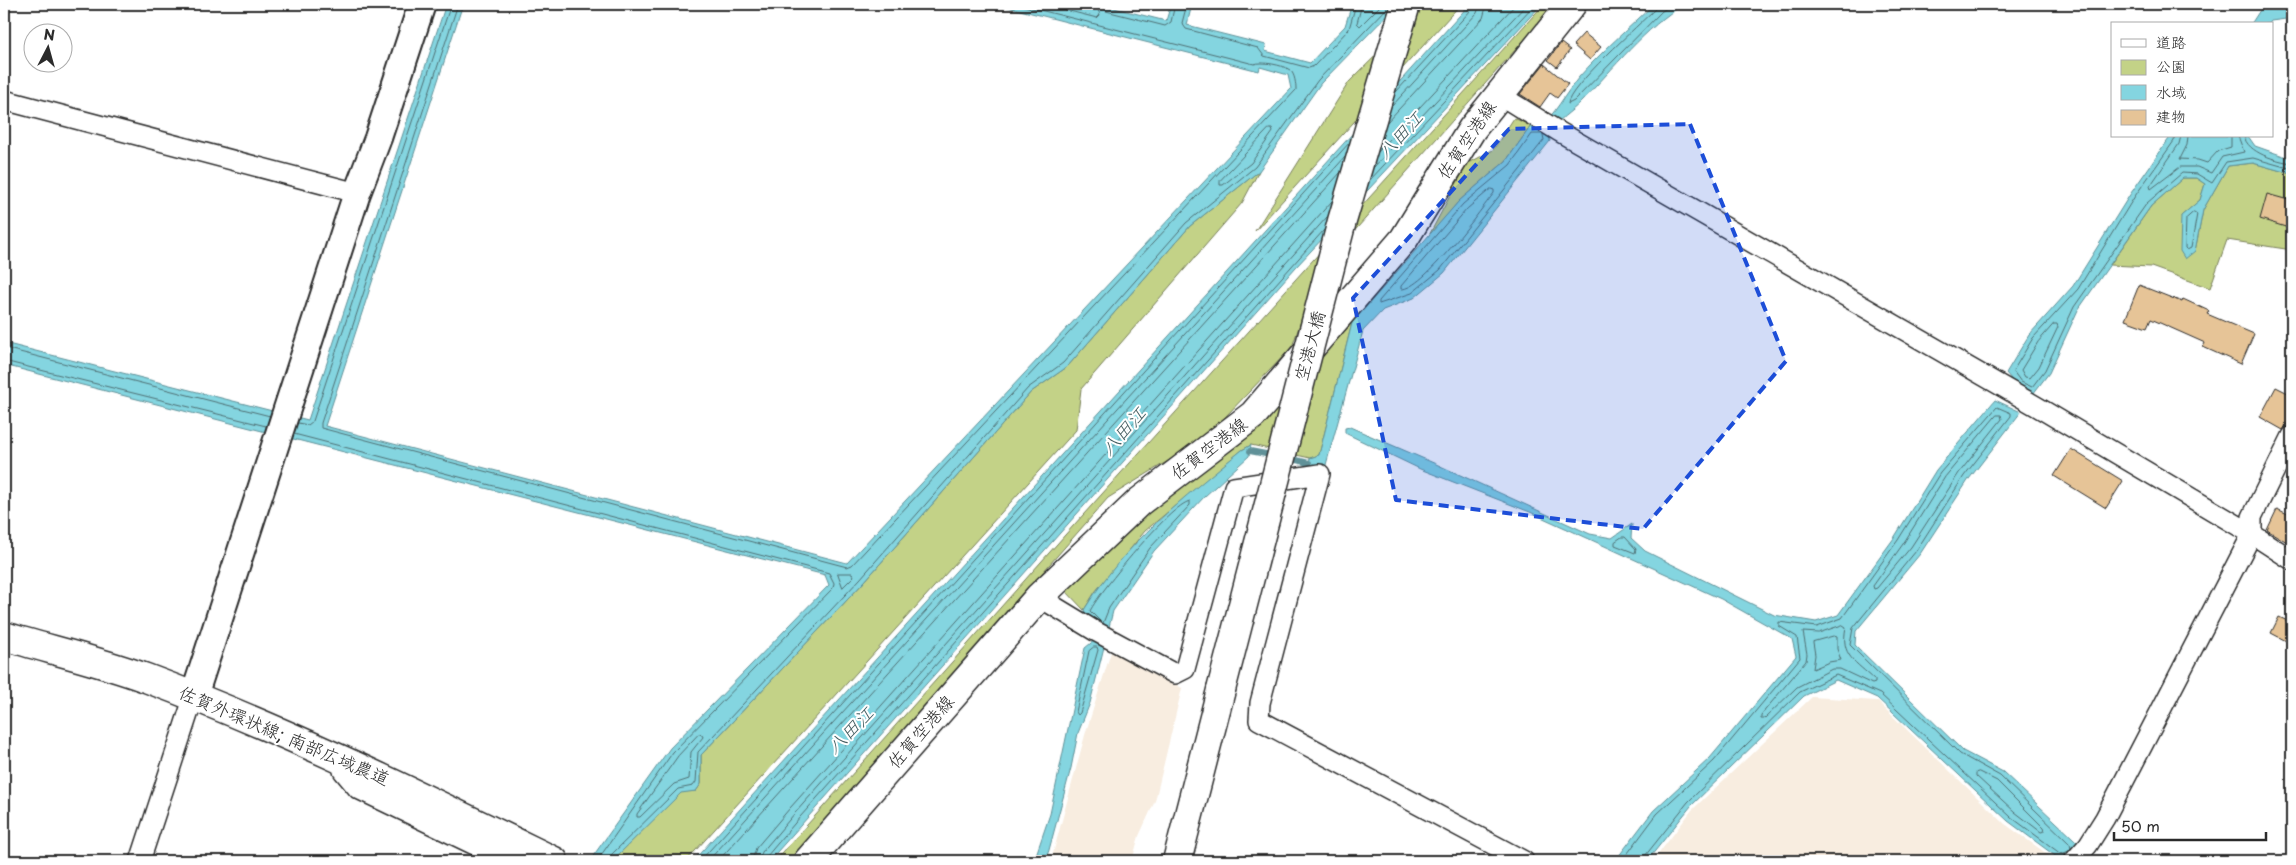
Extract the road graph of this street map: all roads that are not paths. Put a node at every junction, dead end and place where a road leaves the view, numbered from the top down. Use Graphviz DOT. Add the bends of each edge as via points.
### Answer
graph roads {
  1 [pos="422,4"];
  2 [pos="1406,4"];
  3 [pos="1572,4"];
  4 [pos="1498,94"];
  5 [pos="4,100"];
  6 [pos="358,193"];
  7 [pos="2292,436"];
  8 [pos="2252,534"];
  9 [pos="2292,560"];
  10 [pos="1039,597"];
  11 [pos="4,636"];
  12 [pos="194,696"];
  13 [pos="342,758"];
  14 [pos="140,861"];
  15 [pos="508,861"];
  16 [pos="554,861"];
  17 [pos="808,861"];
  18 [pos="1177,861"];
  19 [pos="1524,861"];
  20 [pos="2074,861"];
  1 -- 6 [label="street"];
  2 -- 18 [label="main road, 空港大橋, bridge" via="1342,221"];
  3 -- 4 [label="main road, 佐賀空港線"];
  4 -- 8 [label="street"];
  4 -- 10 [label="main road, 佐賀空港線" via="1472,129 1404,239 1253,415 1139,502"];
  5 -- 6 [label="street"];
  6 -- 12 [label="street"];
  7 -- 8 [label="street" via="2252,517"];
  8 -- 9 [label="street"];
  8 -- 20 [label="street" via="2105,818"];
  10 -- 17 [label="main road, 佐賀空港線"];
  10 -- 19 [label="street" via="1175,674 1185,668 1234,487 1320,474 1260,703 1259,720"];
  11 -- 12 [label="main road, 佐賀外環状線; 南部広域農道" via="143,677"];
  12 -- 13 [label="main road, 佐賀外環状線; 南部広域農道"];
  12 -- 14 [label="street"];
  13 -- 15 [label="street" via="343,771 358,789"];
  13 -- 16 [label="main road, 佐賀外環状線; 南部広域農道"];
}
